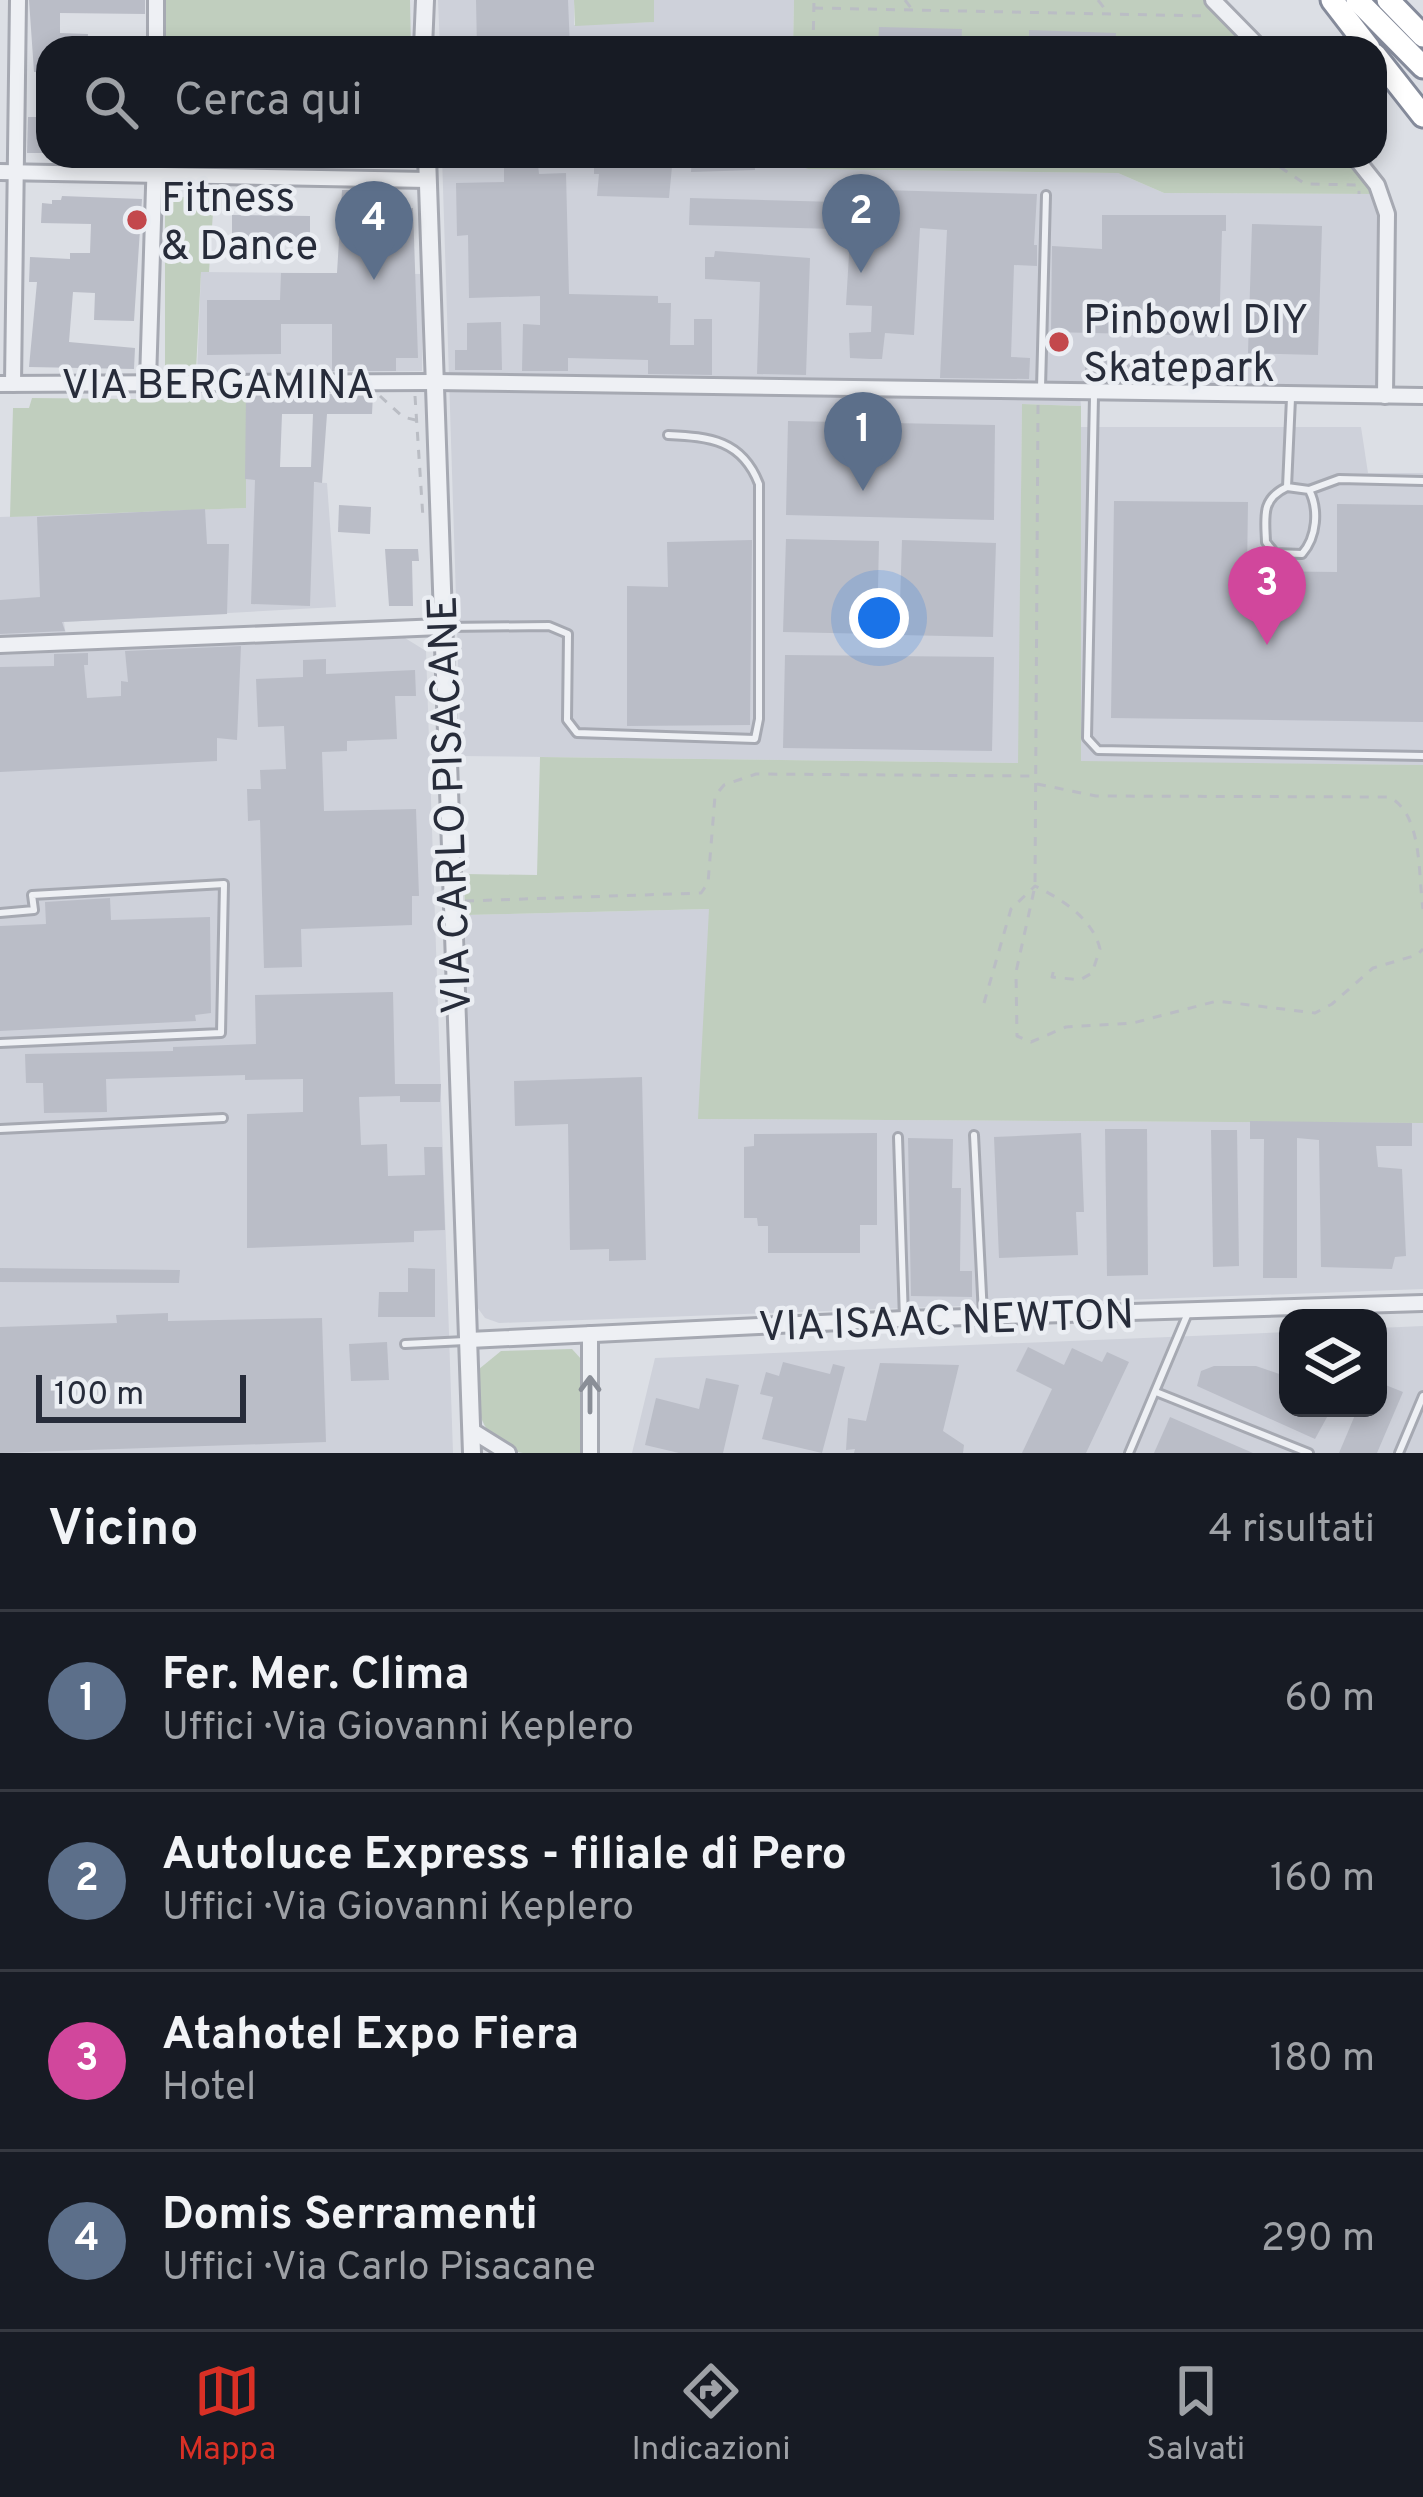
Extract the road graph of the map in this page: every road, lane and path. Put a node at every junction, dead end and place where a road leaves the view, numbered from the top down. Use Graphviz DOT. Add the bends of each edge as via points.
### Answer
graph roads {
  1 [pos="18,0"];
  2 [pos="156,0"];
  3 [pos="424,0"];
  4 [pos="814,0"];
  5 [pos="904,0"];
  6 [pos="1098,0"];
  7 [pos="1332,0"];
  8 [pos="1358,0"];
  9 [pos="1388,0"];
  10 [pos="1217,3"];
  11 [pos="814,8"];
  12 [pos="913,10"];
  13 [pos="1109,14"];
  14 [pos="156,36"];
  15 [pos="422,36"];
  16 [pos="813,36"];
  17 [pos="1249,36"];
  18 [pos="1360,36"];
  19 [pos="1423,36"];
  20 [pos="1423,67"];
  21 [pos="1387,70"];
  22 [pos="1423,116"];
  23 [pos="154,168"];
  24 [pos="428,168"];
  25 [pos="1281,168"];
  26 [pos="1364,168"];
  27 [pos="8,172"];
  28 [pos="154,175"];
  29 [pos="428,180"];
  30 [pos="1359,194"];
  31 [pos="1046,195"];
  32 [pos="148,381"];
  33 [pos="413,382"];
  34 [pos="435,382"];
  35 [pos="6,384"];
  36 [pos="1038,391"];
  37 [pos="1094,392"];
  38 [pos="1291,394"];
  39 [pos="1385,396"];
  40 [pos="1423,396"];
  41 [pos="668,435"];
  42 [pos="1423,481"];
  43 [pos="1287,487"];
  44 [pos="1309,490"];
  45 [pos="439,532"];
  46 [pos="441,627"];
  47 [pos="0,645"];
  48 [pos="1423,756"];
  49 [pos="1035,776"];
  50 [pos="1035,784"];
  51 [pos="1035,886"];
  52 [pos="452,900"];
  53 [pos="1423,909"];
  54 [pos="0,913"];
  55 [pos="1423,949"];
  56 [pos="1054,969"];
  57 [pos="984,1003"];
  58 [pos="0,1042"];
  59 [pos="223,1118"];
  60 [pos="0,1129"];
  61 [pos="974,1135"];
  62 [pos="898,1137"];
  63 [pos="1423,1303"];
  64 [pos="1190,1310"];
  65 [pos="904,1318"];
  66 [pos="983,1318"];
  67 [pos="590,1334"];
  68 [pos="469,1340"];
  69 [pos="405,1344"];
  70 [pos="1156,1392"];
  71 [pos="1423,1396"];
  72 [pos="471,1430"];
  73 [pos="472,1453"];
  74 [pos="508,1453"];
  75 [pos="590,1453"];
  76 [pos="1129,1453"];
  77 [pos="1309,1453"];
  78 [pos="1399,1453"];
  1 -- 27 [label="street"];
  2 -- 14 [label="street"];
  3 -- 15 [label="street"];
  4 -- 11 [label="path"];
  5 -- 12 [label="path"];
  6 -- 13 [label="path"];
  7 -- 18 [label="highway"];
  8 -- 20 [label="highway"];
  9 -- 19 [label="highway"];
  10 -- 13 [label="path" via="1211,16"];
  10 -- 17 [label="street"];
  11 -- 12 [label="path"];
  11 -- 16 [label="path"];
  12 -- 13 [label="path"];
  21 -- 22 [label="highway"];
  23 -- 28 [label="street"];
  24 -- 29 [label="street, VIA CARLO PISACANE"];
  25 -- 30 [label="path" via="1305,184 1359,185"];
  26 -- 39 [label="street" via="1387,214"];
  27 -- 28 [label="street"];
  27 -- 35 [label="street"];
  28 -- 29 [label="street"];
  28 -- 32 [label="street"];
  29 -- 34 [label="street, VIA CARLO PISACANE"];
  31 -- 36 [label="lane"];
  32 -- 33 [label="street, VIA BERGAMINA"];
  32 -- 35 [label="street, VIA BERGAMINA"];
  33 -- 34 [label="street, VIA BERGAMINA"];
  33 -- 45 [label="path" via="422,516"];
  34 -- 36 [label="street, VIA BERGAMINA"];
  34 -- 45 [label="street, VIA CARLO PISACANE"];
  36 -- 37 [label="street, VIA BERGAMINA"];
  36 -- 49 [label="path"];
  37 -- 38 [label="street, VIA BERGAMINA"];
  37 -- 48 [label="lane" via="1087,738 1098,750"];
  38 -- 39 [label="street, VIA BERGAMINA"];
  38 -- 43 [label="lane"];
  39 -- 40 [label="street, VIA BERGAMINA"];
  41 -- 46 [label="lane" via="716,437 740,453 759,484 755,739 577,733 567,719 568,634 549,626"];
  42 -- 44 [label="lane" via="1339,478"];
  43 -- 44 [label="lane"];
  43 -- 44 [label="lane" via="1265,505 1266,542 1276,553 1302,554 1310,546"];
  45 -- 46 [label="street, VIA CARLO PISACANE"];
  46 -- 47 [label="street"];
  46 -- 52 [label="street, VIA CARLO PISACANE"];
  49 -- 50 [label="path"];
  49 -- 52 [label="path" via="755,775 715,796 701,892"];
  50 -- 51 [label="path"];
  50 -- 53 [label="path" via="1096,796 1389,797 1410,819"];
  51 -- 55 [label="path" via="1014,996 1017,1036 1031,1042 1066,1027 1132,1024 1217,1001 1315,1013 1373,968"];
  51 -- 56 [label="path" via="1090,926 1100,949 1092,973 1080,980 1052,977"];
  51 -- 57 [label="path" via="1011,909"];
  52 -- 68 [label="street, VIA CARLO PISACANE"];
  54 -- 58 [label="lane" via="34,910 32,895 224,884 221,1033"];
  59 -- 60 [label="lane"];
  61 -- 66 [label="lane"];
  62 -- 65 [label="lane"];
  63 -- 64 [label="street, VIA ISAAC NEWTON"];
  64 -- 66 [label="street, VIA ISAAC NEWTON"];
  64 -- 70 [label="lane"];
  65 -- 66 [label="street, VIA ISAAC NEWTON"];
  65 -- 67 [label="street, VIA ISAAC NEWTON"];
  67 -- 68 [label="street, VIA ISAAC NEWTON"];
  75 -- 67 [label="street, one-way"];
  68 -- 69 [label="lane"];
  68 -- 72 [label="street, VIA CARLO PISACANE"];
  70 -- 76 [label="lane"];
  70 -- 77 [label="lane"];
  71 -- 78 [label="lane"];
  72 -- 73 [label="street, VIA CARLO PISACANE"];
  72 -- 74 [label="street"];
}
